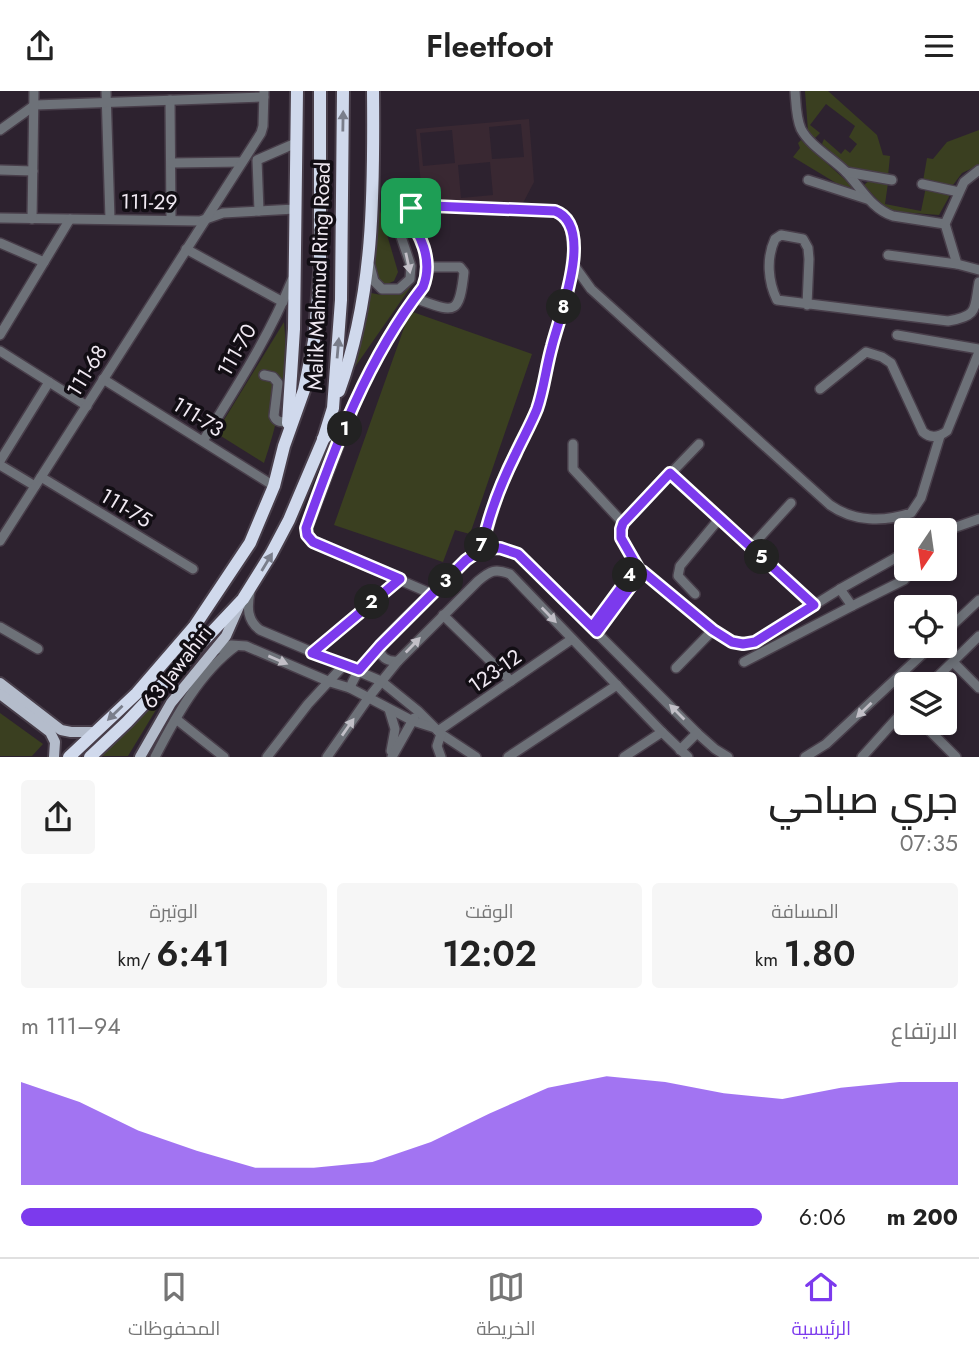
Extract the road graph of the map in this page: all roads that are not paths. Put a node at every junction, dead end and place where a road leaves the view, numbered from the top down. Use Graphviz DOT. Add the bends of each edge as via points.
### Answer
graph roads {
  1 [pos="34,91"];
  2 [pos="106,91"];
  3 [pos="297,91"];
  4 [pos="320,91"];
  5 [pos="343,91"];
  6 [pos="373,91"];
  7 [pos="795,91"];
  8 [pos="264,94"];
  9 [pos="170,100"];
  10 [pos="106,102"];
  11 [pos="35,105"];
  12 [pos="0,130"];
  13 [pos="296,142"];
  14 [pos="242,162"];
  15 [pos="171,163"];
  16 [pos="0,170"];
  17 [pos="979,170"];
  18 [pos="33,171"];
  19 [pos="846,172"];
  20 [pos="808,180"];
  21 [pos="892,180"];
  22 [pos="922,184"];
  23 [pos="959,192"];
  24 [pos="869,199"];
  25 [pos="295,209"];
  26 [pos="404,210"];
  27 [pos="259,211"];
  28 [pos="0,218"];
  29 [pos="32,219"];
  30 [pos="70,219"];
  31 [pos="110,219"];
  32 [pos="172,220"];
  33 [pos="204,220"];
  34 [pos="945,224"];
  35 [pos="0,243"];
  36 [pos="186,249"];
  37 [pos="888,255"];
  38 [pos="368,257"];
  39 [pos="44,262"];
  40 [pos="573,264"];
  41 [pos="957,264"];
  42 [pos="428,267"];
  43 [pos="979,269"];
  44 [pos="295,273"];
  45 [pos="979,282"];
  46 [pos="591,289"];
  47 [pos="568,293"];
  48 [pos="414,298"];
  49 [pos="283,302"];
  50 [pos="807,305"];
  51 [pos="0,335"];
  52 [pos="897,335"];
  53 [pos="979,350"];
  54 [pos="0,351"];
  55 [pos="264,375"];
  56 [pos="103,379"];
  57 [pos="49,382"];
  58 [pos="820,389"];
  59 [pos="87,406"];
  60 [pos="333,408"];
  61 [pos="350,415"];
  62 [pos="288,421"];
  63 [pos="940,436"];
  64 [pos="323,440"];
  65 [pos="203,441"];
  66 [pos="573,444"];
  67 [pos="699,444"];
  68 [pos="284,446"];
  69 [pos="0,463"];
  70 [pos="670,473"];
  71 [pos="41,477"];
  72 [pos="35,486"];
  73 [pos="274,486"];
  74 [pos="790,503"];
  75 [pos="719,519"];
  76 [pos="979,519"];
  77 [pos="623,523"];
  78 [pos="957,527"];
  79 [pos="0,541"];
  80 [pos="751,547"];
  81 [pos="482,549"];
  82 [pos="894,559"];
  83 [pos="194,569"];
  84 [pos="640,569"];
  85 [pos="400,579"];
  86 [pos="902,581"];
  87 [pos="251,587"];
  88 [pos="840,589"];
  89 [pos="432,594"];
  90 [pos="695,594"];
  91 [pos="243,599"];
  92 [pos="979,600"];
  93 [pos="814,605"];
  94 [pos="852,606"];
  95 [pos="443,615"];
  96 [pos="957,621"];
  97 [pos="784,625"];
  98 [pos="0,627"];
  99 [pos="594,629"];
  100 [pos="713,630"];
  101 [pos="979,636"];
  102 [pos="791,637"];
  103 [pos="572,639"];
  104 [pos="237,645"];
  105 [pos="380,646"];
  106 [pos="38,649"];
  107 [pos="214,651"];
  108 [pos="312,653"];
  109 [pos="918,658"];
  110 [pos="398,661"];
  111 [pos="744,662"];
  112 [pos="953,662"];
  113 [pos="344,665"];
  114 [pos="676,668"];
  115 [pos="359,670"];
  116 [pos="943,672"];
  117 [pos="381,681"];
  118 [pos="511,681"];
  119 [pos="330,682"];
  120 [pos="0,683"];
  121 [pos="617,685"];
  122 [pos="350,688"];
  123 [pos="979,688"];
  124 [pos="0,694"];
  125 [pos="369,697"];
  126 [pos="389,709"];
  127 [pos="418,711"];
  128 [pos="176,719"];
  129 [pos="413,721"];
  130 [pos="894,722"];
  131 [pos="438,731"];
  132 [pos="96,732"];
  133 [pos="662,732"];
  134 [pos="697,733"];
  135 [pos="934,735"];
  136 [pos="684,753"];
  137 [pos="864,756"];
  138 [pos="54,757"];
  139 [pos="69,757"];
  140 [pos="90,757"];
  141 [pos="140,757"];
  142 [pos="155,757"];
  143 [pos="224,757"];
  144 [pos="267,757"];
  145 [pos="327,757"];
  146 [pos="391,757"];
  147 [pos="441,757"];
  148 [pos="476,757"];
  149 [pos="508,757"];
  150 [pos="624,757"];
  151 [pos="728,757"];
  152 [pos="805,757"];
  153 [pos="956,757"];
  1 -- 11 [label="street"];
  2 -- 10 [label="street"];
  3 -- 13 [label="highway"];
  4 -- 68 [label="highway, Malik Mahmud Ring Road" via="316,319 304,390"];
  60 -- 5 [label="highway, Malik Mahmud Ring Road, one-way" via="341,300"];
  6 -- 38 [label="highway"];
  7 -- 19 [label="street" via="803,133"];
  8 -- 9 [label="street"];
  8 -- 14 [label="street, 111-68" via="262,129"];
  9 -- 10 [label="street"];
  9 -- 15 [label="street"];
  10 -- 11 [label="street"];
  10 -- 31 [label="street"];
  11 -- 12 [label="street"];
  11 -- 18 [label="street"];
  13 -- 25 [label="highway"];
  13 -- 27 [label="street" via="257,160"];
  14 -- 15 [label="street"];
  14 -- 33 [label="street, 111-68"];
  15 -- 32 [label="street"];
  16 -- 18 [label="street"];
  17 -- 23 [label="street"];
  18 -- 29 [label="street"];
  19 -- 21 [label="street"];
  19 -- 24 [label="street"];
  20 -- 24 [label="street"];
  22 -- 23 [label="street"];
  23 -- 34 [label="street"];
  24 -- 34 [label="street" via="885,214"];
  25 -- 27 [label="street, 111-29"];
  25 -- 44 [label="highway"];
  26 -- 38 [label="street, one-way" via="398,208 394,213 411,267 407,284 395,290 378,287"];
  26 -- 40 [label="street" via="432,206 555,211 570,223"];
  26 -- 42 [label="street" via="425,250"];
  27 -- 33 [label="street, 111-29" via="223,213"];
  28 -- 29 [label="street, 111-29"];
  29 -- 30 [label="street, 111-29"];
  30 -- 31 [label="street, 111-29"];
  30 -- 39 [label="street"];
  31 -- 32 [label="street, 111-29"];
  32 -- 33 [label="street, 111-29"];
  33 -- 36 [label="street, 111-68"];
  34 -- 41 [label="street"];
  35 -- 39 [label="street"];
  36 -- 49 [label="street"];
  36 -- 56 [label="street, 111-68"];
  37 -- 41 [label="street"];
  38 -- 60 [label="highway" via="361,314"];
  39 -- 51 [label="street"];
  40 -- 46 [label="street"];
  40 -- 47 [label="street"];
  41 -- 43 [label="street"];
  42 -- 48 [label="street" via="423,287"];
  42 -- 48 [label="street" via="460,267 464,271 461,298 448,310"];
  44 -- 49 [label="street, 111-70"];
  44 -- 62 [label="highway"];
  45 -- 50 [label="street" via="973,312 967,318 948,321"];
  46 -- 47 [label="street"];
  46 -- 63 [label="street" via="844,513 884,519 911,513 921,498"];
  47 -- 81 [label="street" via="538,406 500,489"];
  48 -- 61 [label="street" via="375,358"];
  49 -- 65 [label="street, 111-70"];
  50 -- 50 [label="street" via="777,300 771,288 771,248 781,235 803,239 808,248"];
  52 -- 53 [label="street"];
  53 -- 63 [label="street" via="947,431"];
  54 -- 57 [label="street"];
  55 -- 62 [label="street" via="278,383 276,420"];
  56 -- 59 [label="street, 111-68"];
  56 -- 65 [label="street, 111-73"];
  57 -- 59 [label="street"];
  57 -- 69 [label="street"];
  58 -- 63 [label="street" via="860,356 872,353 891,363 923,432"];
  59 -- 71 [label="street, 111-68"];
  60 -- 64 [label="highway, Malik Mahmud Ring Road"];
  61 -- 64 [label="highway"];
  61 -- 85 [label="street" via="307,535 313,542"];
  62 -- 68 [label="highway"];
  87 -- 64 [label="highway, Malik Mahmud Ring Road, one-way" via="289,520"];
  65 -- 73 [label="street, 111-73"];
  66 -- 77 [label="street" via="573,469"];
  67 -- 70 [label="street"];
  68 -- 73 [label="highway, Malik Mahmud Ring Road"];
  69 -- 72 [label="street"];
  70 -- 75 [label="street"];
  70 -- 77 [label="street"];
  71 -- 72 [label="street, 111-68"];
  71 -- 83 [label="street, 111-75"];
  72 -- 79 [label="street, 111-68"];
  73 -- 132 [label="highway, Malik Mahmud Ring Road, one-way" via="250,543 194,627"];
  74 -- 80 [label="street"];
  75 -- 80 [label="street"];
  75 -- 90 [label="street" via="680,566 678,576"];
  76 -- 78 [label="street"];
  77 -- 84 [label="street" via="621,538"];
  80 -- 93 [label="street"];
  81 -- 89 [label="street"];
  81 -- 99 [label="street" via="518,554"];
  82 -- 88 [label="street"];
  84 -- 99 [label="street"];
  84 -- 100 [label="street"];
  85 -- 89 [label="street"];
  85 -- 108 [label="street"];
  86 -- 94 [label="street"];
  87 -- 91 [label="highway, Malik Mahmud Ring Road"];
  87 -- 108 [label="street" via="248,607 252,624"];
  88 -- 93 [label="street"];
  88 -- 94 [label="street"];
  89 -- 105 [label="street"];
  91 -- 107 [label="main road, 63 Jawahiri" via="231,628"];
  91 -- 140 [label="highway, Malik Mahmud Ring Road"];
  92 -- 96 [label="street"];
  93 -- 97 [label="street"];
  94 -- 102 [label="street"];
  95 -- 103 [label="street, one-way" via="490,571 499,570 510,574"];
  110 -- 95 [label="street, one-way"];
  95 -- 118 [label="street"];
  97 -- 100 [label="street" via="743,644"];
  97 -- 102 [label="street"];
  98 -- 106 [label="street"];
  134 -- 99 [label="street, one-way"];
  100 -- 114 [label="street"];
  101 -- 112 [label="street"];
  102 -- 111 [label="street"];
  103 -- 118 [label="street, 123-12"];
  103 -- 121 [label="street"];
  104 -- 107 [label="street"];
  104 -- 119 [label="street, one-way"];
  104 -- 128 [label="street" via="211,668"];
  105 -- 110 [label="street" via="382,656"];
  105 -- 115 [label="street"];
  107 -- 141 [label="main road, 63 Jawahiri" via="171,703"];
  108 -- 113 [label="street"];
  109 -- 152 [label="street, one-way" via="827,744"];
  110 -- 117 [label="street"];
  112 -- 116 [label="street"];
  112 -- 123 [label="street"];
  113 -- 115 [label="street"];
  113 -- 119 [label="street"];
  115 -- 117 [label="street"];
  115 -- 122 [label="street"];
  117 -- 125 [label="street"];
  117 -- 127 [label="street"];
  118 -- 131 [label="street, 123-12"];
  119 -- 122 [label="street"];
  119 -- 144 [label="street"];
  120 -- 132 [label="main road" via="61,730"];
  121 -- 133 [label="street"];
  121 -- 149 [label="street"];
  122 -- 125 [label="street"];
  124 -- 138 [label="main road" via="52,735"];
  125 -- 126 [label="street"];
  145 -- 125 [label="street, one-way"];
  126 -- 129 [label="street"];
  126 -- 146 [label="street" via="395,729"];
  127 -- 129 [label="street"];
  127 -- 131 [label="street"];
  128 -- 142 [label="street"];
  128 -- 143 [label="street"];
  129 -- 131 [label="street"];
  129 -- 146 [label="street"];
  130 -- 137 [label="street"];
  131 -- 147 [label="street"];
  131 -- 148 [label="street"];
  132 -- 139 [label="highway, Malik Mahmud Ring Road"];
  133 -- 136 [label="street"];
  133 -- 150 [label="street"];
  134 -- 136 [label="street"];
  134 -- 151 [label="street"];
  135 -- 153 [label="street"];
}
